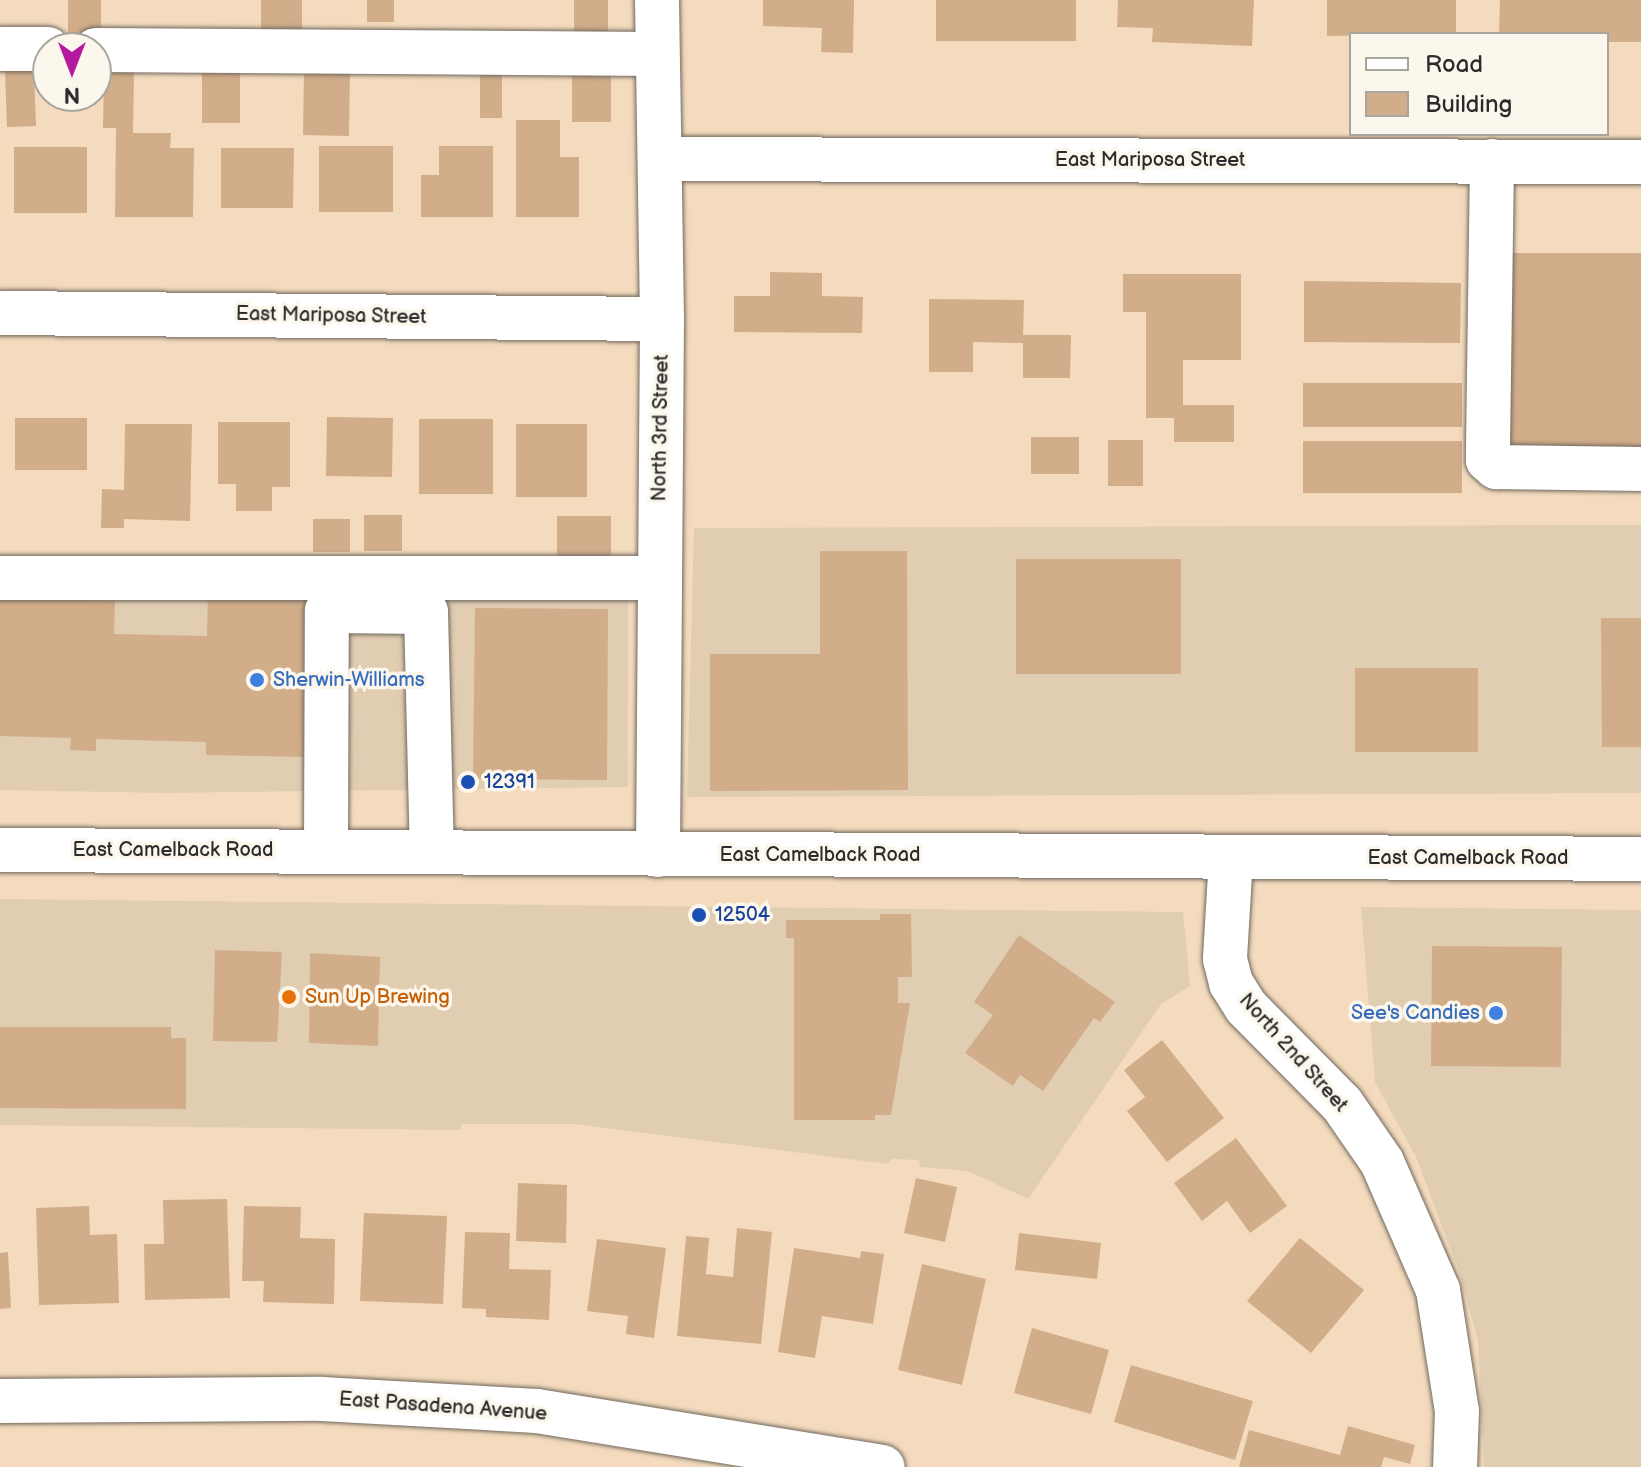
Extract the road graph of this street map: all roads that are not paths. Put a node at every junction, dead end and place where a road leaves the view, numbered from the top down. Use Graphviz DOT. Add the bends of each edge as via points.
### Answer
graph roads {
  1 [pos="657,0"];
  2 [pos="0,49"];
  3 [pos="32,49"];
  4 [pos="112,50"];
  5 [pos="657,54"];
  6 [pos="660,159"];
  7 [pos="1492,161"];
  8 [pos="1641,162"];
  9 [pos="0,313"];
  10 [pos="662,319"];
  11 [pos="1641,469"];
  12 [pos="0,578"];
  13 [pos="659,578"];
  14 [pos="0,850"];
  15 [pos="326,851"];
  16 [pos="432,851"];
  17 [pos="658,855"];
  18 [pos="1231,857"];
  19 [pos="1641,859"];
  20 [pos="0,1401"];
  21 [pos="882,1467"];
  22 [pos="1455,1467"];
  1 -- 5 [label="street, North 3rd Street"];
  2 -- 3 [label="street"];
  4 -- 5 [label="street"];
  5 -- 6 [label="street, North 3rd Street"];
  6 -- 7 [label="street, East Mariposa Street"];
  6 -- 10 [label="street, North 3rd Street"];
  7 -- 8 [label="street, East Mariposa Street"];
  7 -- 11 [label="street" via="1488,460 1496,467"];
  9 -- 10 [label="street, East Mariposa Street"];
  10 -- 13 [label="street, North 3rd Street"];
  12 -- 13 [label="street"];
  13 -- 17 [label="street, North 3rd Street"];
  14 -- 15 [label="street, East Camelback Road"];
  15 -- 16 [label="street, East Camelback Road"];
  15 -- 16 [label="street" via="327,611 426,612"];
  16 -- 17 [label="street, East Camelback Road"];
  17 -- 18 [label="street, East Camelback Road"];
  18 -- 19 [label="street, East Camelback Road"];
  18 -- 22 [label="street, North 2nd Street" via="1225,959 1231,983 1246,1007 1342,1104 1382,1162 1438,1290 1457,1411"];
  20 -- 21 [label="street, East Pasadena Avenue" via="322,1399 537,1411"];
}
